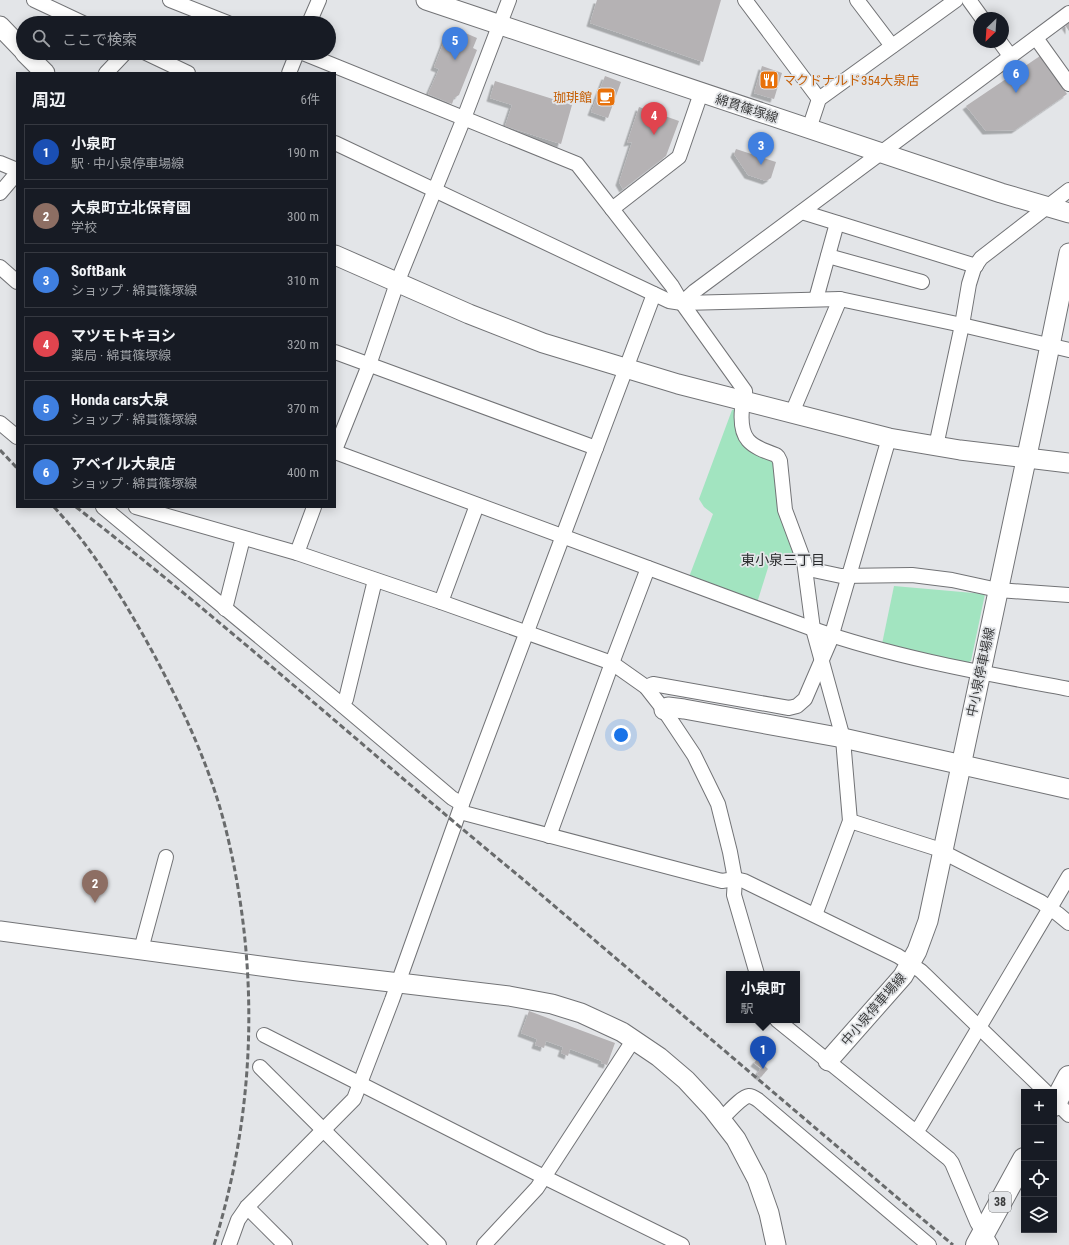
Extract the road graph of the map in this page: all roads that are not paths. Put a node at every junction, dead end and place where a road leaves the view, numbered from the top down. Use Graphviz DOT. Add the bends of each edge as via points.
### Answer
graph roads {
  1 [pos="34,0"];
  2 [pos="170,0"];
  3 [pos="319,0"];
  4 [pos="426,0"];
  5 [pos="509,0"];
  6 [pos="745,0"];
  7 [pos="857,0"];
  8 [pos="956,0"];
  9 [pos="968,0"];
  10 [pos="56,5"];
  11 [pos="977,12"];
  12 [pos="1069,13"];
  13 [pos="72,16"];
  14 [pos="210,16"];
  15 [pos="313,16"];
  16 [pos="0,26"];
  17 [pos="500,26"];
  18 [pos="1036,38"];
  19 [pos="16,43"];
  20 [pos="892,46"];
  21 [pos="1004,48"];
  22 [pos="1011,57"];
  23 [pos="33,60"];
  24 [pos="118,60"];
  25 [pos="161,60"];
  26 [pos="294,60"];
  27 [pos="320,60"];
  28 [pos="44,72"];
  29 [pos="107,72"];
  30 [pos="186,72"];
  31 [pos="289,72"];
  32 [pos="1069,84"];
  33 [pos="701,93"];
  34 [pos="819,99"];
  35 [pos="464,118"];
  36 [pos="809,129"];
  37 [pos="336,143"];
  38 [pos="881,153"];
  39 [pos="0,163"];
  40 [pos="16,171"];
  41 [pos="16,172"];
  42 [pos="1069,190"];
  43 [pos="434,191"];
  44 [pos="0,193"];
  45 [pos="1046,207"];
  46 [pos="612,209"];
  47 [pos="802,212"];
  48 [pos="1069,213"];
  49 [pos="837,223"];
  50 [pos="1069,253"];
  51 [pos="336,255"];
  52 [pos="828,256"];
  53 [pos="976,266"];
  54 [pos="0,267"];
  55 [pos="16,281"];
  56 [pos="922,282"];
  57 [pos="397,283"];
  58 [pos="654,294"];
  59 [pos="816,299"];
  60 [pos="840,299"];
  61 [pos="682,303"];
  62 [pos="962,325"];
  63 [pos="1050,345"];
  64 [pos="1069,350"];
  65 [pos="336,352"];
  66 [pos="368,365"];
  67 [pos="625,369"];
  68 [pos="743,400"];
  69 [pos="792,413"];
  70 [pos="0,423"];
  71 [pos="16,436"];
  72 [pos="889,438"];
  73 [pos="936,446"];
  74 [pos="336,448"];
  75 [pos="596,448"];
  76 [pos="336,451"];
  77 [pos="1027,458"];
  78 [pos="1069,463"];
  79 [pos="477,505"];
  80 [pos="104,508"];
  81 [pos="139,508"];
  82 [pos="314,508"];
  83 [pos="563,537"];
  84 [pos="243,538"];
  85 [pos="297,554"];
  86 [pos="648,568"];
  87 [pos="806,569"];
  88 [pos="849,576"];
  89 [pos="375,580"];
  90 [pos="998,590"];
  91 [pos="1069,594"];
  92 [pos="441,602"];
  93 [pos="226,609"];
  94 [pos="813,629"];
  95 [pos="527,633"];
  96 [pos="831,636"];
  97 [pos="822,660"];
  98 [pos="612,663"];
  99 [pos="980,672"];
  100 [pos="646,688"];
  101 [pos="1069,689"];
  102 [pos="722,696"];
  103 [pos="342,705"];
  104 [pos="664,710"];
  105 [pos="720,715"];
  106 [pos="843,738"];
  107 [pos="961,765"];
  108 [pos="1069,789"];
  109 [pos="461,808"];
  110 [pos="850,821"];
  111 [pos="549,836"];
  112 [pos="942,852"];
  113 [pos="166,857"];
  114 [pos="1069,876"];
  115 [pos="735,879"];
  116 [pos="1050,908"];
  117 [pos="815,915"];
  118 [pos="1069,923"];
  119 [pos="0,931"];
  120 [pos="142,951"];
  121 [pos="911,964"];
  122 [pos="756,971"];
  123 [pos="398,983"];
  124 [pos="781,1023"];
  125 [pos="979,1028"];
  126 [pos="264,1035"];
  127 [pos="634,1039"];
  128 [pos="828,1061"];
  129 [pos="260,1067"];
  130 [pos="1069,1077"];
  131 [pos="360,1084"];
  132 [pos="1042,1089"];
  133 [pos="1057,1101"];
  134 [pos="721,1120"];
  135 [pos="323,1130"];
  136 [pos="916,1132"];
  137 [pos="1023,1161"];
  138 [pos="544,1177"];
  139 [pos="247,1207"];
  140 [pos="984,1241"];
  141 [pos="229,1245"];
  142 [pos="285,1245"];
  143 [pos="439,1245"];
  144 [pos="484,1245"];
  145 [pos="682,1245"];
  146 [pos="776,1245"];
  147 [pos="929,1245"];
  1 -- 10 [label="street"];
  2 -- 14 [label="street"];
  3 -- 15 [label="street"];
  4 -- 17 [label="street, 綿貫篠塚線"];
  5 -- 17 [label="street"];
  6 -- 34 [label="street"];
  7 -- 20 [label="street"];
  8 -- 20 [label="street"];
  9 -- 11 [label="street"];
  10 -- 13 [label="street"];
  12 -- 18 [label="street"];
  16 -- 19 [label="street"];
  17 -- 33 [label="street, 綿貫篠塚線"];
  17 -- 35 [label="street"];
  18 -- 22 [label="street"];
  18 -- 32 [label="street"];
  20 -- 34 [label="street"];
  21 -- 22 [label="street"];
  22 -- 38 [label="street"];
  23 -- 28 [label="street"];
  24 -- 29 [label="street"];
  25 -- 30 [label="street"];
  26 -- 31 [label="street"];
  27 -- 35 [label="street"];
  33 -- 36 [label="street, 綿貫篠塚線"];
  33 -- 46 [label="street" via="679,158"];
  34 -- 36 [label="street"];
  35 -- 43 [label="street"];
  35 -- 46 [label="street" via="577,164"];
  36 -- 38 [label="street, 綿貫篠塚線"];
  37 -- 43 [label="street"];
  38 -- 45 [label="street, 綿貫篠塚線"];
  38 -- 47 [label="street"];
  39 -- 40 [label="street"];
  41 -- 44 [label="street"];
  42 -- 45 [label="street"];
  43 -- 57 [label="street"];
  43 -- 58 [label="street"];
  45 -- 48 [label="street, 綿貫篠塚線"];
  45 -- 53 [label="street" via="981,258"];
  46 -- 61 [label="street" via="672,286"];
  47 -- 49 [label="street"];
  47 -- 61 [label="street"];
  49 -- 52 [label="street"];
  49 -- 53 [label="street"];
  50 -- 63 [label="street, 中小泉停車場線"];
  51 -- 57 [label="street"];
  52 -- 56 [label="street"];
  52 -- 59 [label="street"];
  53 -- 62 [label="street" via="969,284"];
  54 -- 55 [label="street"];
  57 -- 66 [label="street"];
  57 -- 67 [label="street" via="543,343"];
  58 -- 61 [label="street" via="669,301"];
  58 -- 67 [label="street"];
  59 -- 60 [label="street"];
  59 -- 61 [label="street"];
  60 -- 62 [label="street"];
  60 -- 69 [label="street"];
  61 -- 68 [label="street" via="745,391"];
  62 -- 63 [label="street"];
  62 -- 73 [label="street"];
  63 -- 64 [label="street"];
  63 -- 77 [label="street, 中小泉停車場線"];
  65 -- 66 [label="street"];
  66 -- 74 [label="street"];
  66 -- 75 [label="street"];
  67 -- 68 [label="street"];
  67 -- 75 [label="street"];
  68 -- 69 [label="street"];
  68 -- 87 [label="street" via="741,418 745,436 753,446 776,455 780,460 785,510"];
  69 -- 72 [label="street"];
  70 -- 71 [label="street"];
  72 -- 73 [label="street"];
  72 -- 88 [label="street"];
  73 -- 77 [label="street"];
  75 -- 83 [label="street"];
  76 -- 79 [label="street"];
  77 -- 78 [label="street"];
  77 -- 90 [label="street, 中小泉停車場線"];
  79 -- 83 [label="street"];
  79 -- 92 [label="street"];
  80 -- 93 [label="street"];
  81 -- 84 [label="street"];
  82 -- 85 [label="street"];
  83 -- 86 [label="street"];
  83 -- 95 [label="street"];
  84 -- 85 [label="street"];
  84 -- 93 [label="street"];
  85 -- 89 [label="street"];
  86 -- 94 [label="street"];
  86 -- 98 [label="street"];
  87 -- 88 [label="street"];
  87 -- 94 [label="street"];
  88 -- 90 [label="street" via="912,575"];
  88 -- 96 [label="street"];
  89 -- 92 [label="street"];
  89 -- 103 [label="street" via="346,699"];
  90 -- 91 [label="street"];
  90 -- 99 [label="street, 中小泉停車場線"];
  92 -- 95 [label="street"];
  93 -- 103 [label="street"];
  94 -- 96 [label="street"];
  94 -- 97 [label="street"];
  95 -- 98 [label="street"];
  95 -- 109 [label="street"];
  96 -- 97 [label="street"];
  96 -- 99 [label="street"];
  97 -- 102 [label="street" via="805,699 797,706 789,708"];
  97 -- 106 [label="street"];
  98 -- 100 [label="street"];
  98 -- 111 [label="street"];
  99 -- 101 [label="street"];
  99 -- 107 [label="street, 中小泉停車場線"];
  100 -- 102 [label="street" via="653,684"];
  100 -- 104 [label="street"];
  102 -- 105 [label="street"];
  103 -- 109 [label="street"];
  104 -- 105 [label="street" via="684,709"];
  104 -- 115 [label="street" via="694,755 718,804"];
  105 -- 106 [label="street"];
  106 -- 107 [label="street"];
  106 -- 110 [label="street"];
  107 -- 108 [label="street"];
  107 -- 112 [label="street, 中小泉停車場線"];
  109 -- 111 [label="street"];
  109 -- 123 [label="street"];
  110 -- 112 [label="street"];
  110 -- 117 [label="street"];
  111 -- 115 [label="street" via="722,881"];
  112 -- 116 [label="street"];
  112 -- 121 [label="street, 中小泉停車場線" via="928,921"];
  113 -- 120 [label="street"];
  114 -- 116 [label="street"];
  115 -- 117 [label="street"];
  115 -- 122 [label="street" via="734,895"];
  116 -- 118 [label="street"];
  116 -- 125 [label="street"];
  117 -- 121 [label="street"];
  119 -- 120 [label="street"];
  120 -- 123 [label="street"];
  121 -- 125 [label="street"];
  121 -- 128 [label="street, 中小泉停車場線"];
  123 -- 127 [label="street" via="509,996 552,1004 595,1019"];
  123 -- 131 [label="street"];
  124 -- 128 [label="street"];
  125 -- 132 [label="street"];
  125 -- 136 [label="street"];
  126 -- 131 [label="street"];
  127 -- 134 [label="street" via="686,1080"];
  127 -- 138 [label="street"];
  128 -- 136 [label="street"];
  129 -- 135 [label="street"];
  130 -- 133 [label="main road"];
  131 -- 135 [label="street" via="354,1099"];
  131 -- 138 [label="street"];
  134 -- 146 [label="street" via="736,1140 757,1179 769,1213"];
  134 -- 147 [label="street" via="747,1096 758,1100"];
  135 -- 139 [label="street"];
  135 -- 143 [label="street"];
  136 -- 140 [label="street" via="952,1163"];
  137 -- 140 [label="main road, 38"];
  138 -- 144 [label="street" via="537,1188"];
  138 -- 145 [label="street"];
  139 -- 141 [label="street" via="238,1220"];
  139 -- 142 [label="street"];
}
